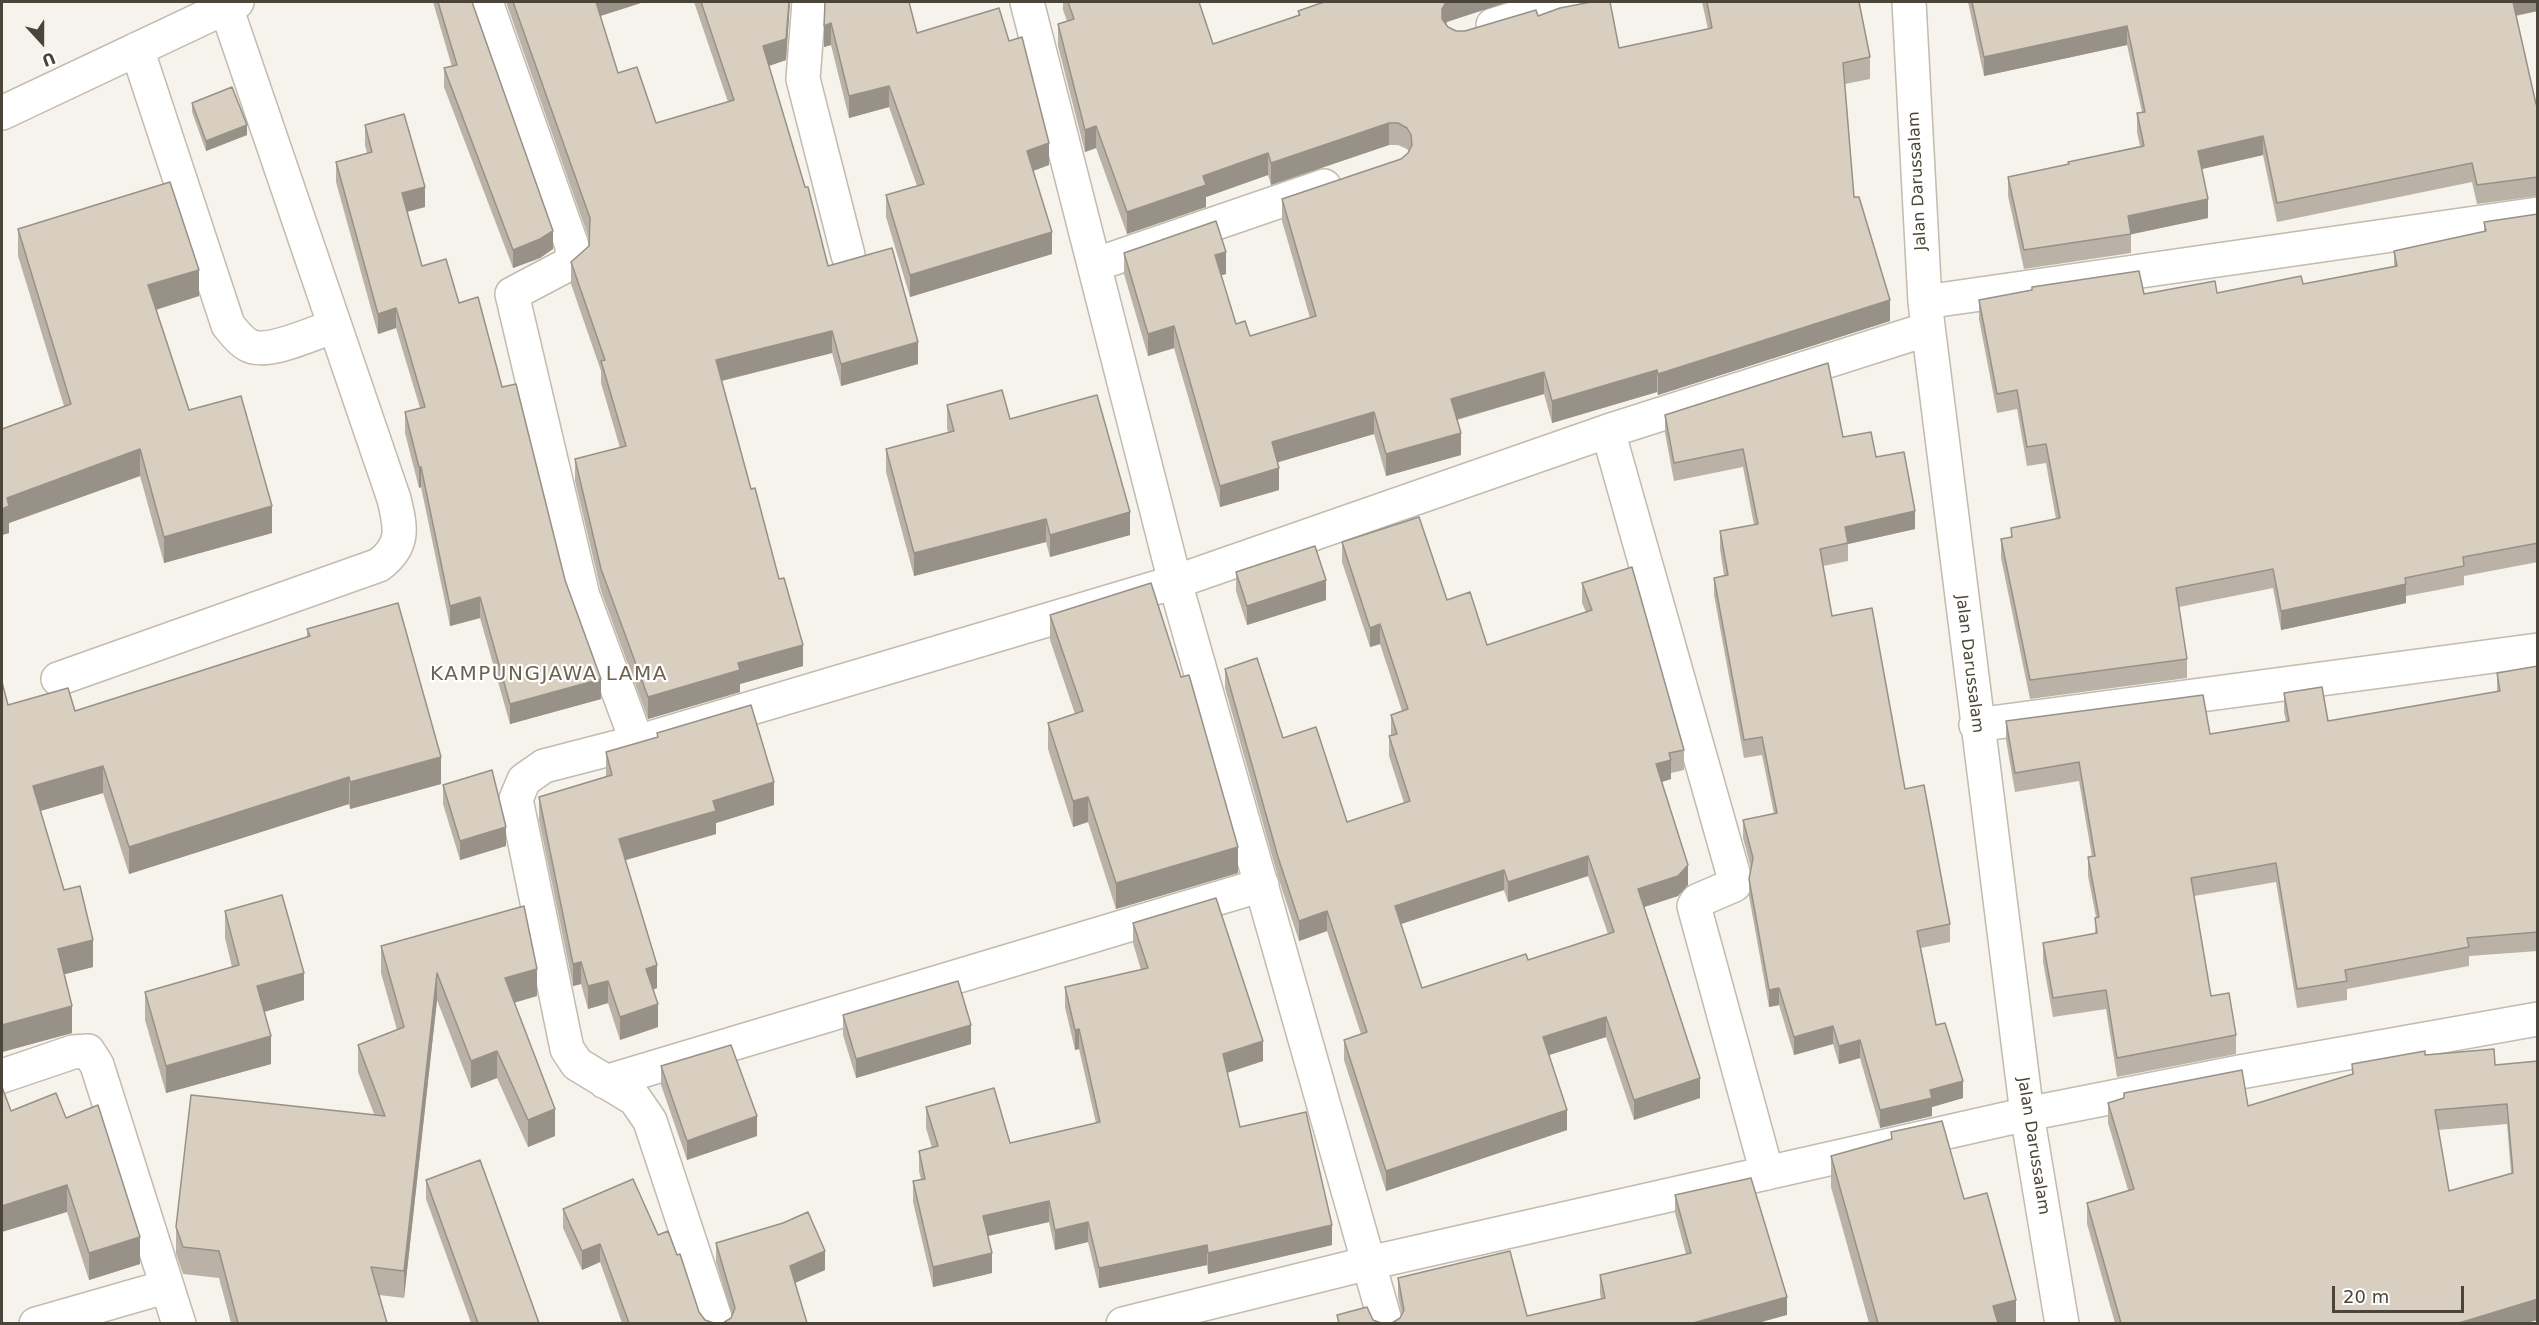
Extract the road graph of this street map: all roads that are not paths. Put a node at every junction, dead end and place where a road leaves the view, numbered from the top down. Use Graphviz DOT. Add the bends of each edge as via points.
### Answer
graph roads {
  1 [pos="486,2"];
  2 [pos="809,2"];
  3 [pos="1027,2"];
  4 [pos="1569,2"];
  5 [pos="1909,2"];
  6 [pos="232,4"];
  7 [pos="1460,35"];
  8 [pos="137,49"];
  9 [pos="2,113"];
  10 [pos="1350,178"];
  11 [pos="2538,214"];
  12 [pos="848,255"];
  13 [pos="1094,265"];
  14 [pos="1926,316"];
  15 [pos="335,326"];
  16 [pos="1608,431"];
  17 [pos="1175,582"];
  18 [pos="2538,650"];
  19 [pos="57,679"];
  20 [pos="1976,725"];
  21 [pos="637,742"];
  22 [pos="1262,885"];
  23 [pos="2538,1019"];
  24 [pos="2,1076"];
  25 [pos="605,1082"];
  26 [pos="2026,1114"];
  27 [pos="1767,1173"];
  28 [pos="1369,1263"];
  29 [pos="165,1287"];
  30 [pos="36,1323"];
  31 [pos="179,1323"];
  32 [pos="717,1323"];
  33 [pos="1123,1323"];
  34 [pos="1386,1323"];
  35 [pos="2062,1323"];
  1 -- 21 [label="street" via="572,246 572,260 565,266 512,294 583,596"];
  2 -- 12 [label="street" via="803,79"];
  3 -- 13 [label="street"];
  4 -- 7 [label="street"];
  5 -- 14 [label="street, Jalan Darussalam"];
  6 -- 8 [label="street"];
  6 -- 15 [label="street"];
  8 -- 9 [label="street"];
  8 -- 15 [label="street" via="228,325 248,346 260,348"];
  10 -- 13 [label="street"];
  11 -- 14 [label="street"];
  13 -- 17 [label="street"];
  14 -- 16 [label="street"];
  14 -- 20 [label="street, Jalan Darussalam"];
  15 -- 19 [label="street" via="400,522 399,540 391,555 379,565"];
  16 -- 17 [label="street"];
  16 -- 27 [label="street" via="1735,880 1734,885 1697,901 1694,906"];
  17 -- 21 [label="street"];
  17 -- 22 [label="street"];
  18 -- 20 [label="street"];
  20 -- 26 [label="street, Jalan Darussalam"];
  21 -- 25 [label="street" via="544,766 524,780 516,799 567,1049 577,1064"];
  22 -- 25 [label="street"];
  22 -- 28 [label="street"];
  23 -- 26 [label="street"];
  24 -- 29 [label="street" via="73,1052 88,1051 98,1065"];
  25 -- 32 [label="street" via="634,1099 650,1121"];
  26 -- 27 [label="street"];
  26 -- 35 [label="street, Jalan Darussalam"];
  27 -- 28 [label="street"];
  28 -- 33 [label="street"];
  28 -- 34 [label="street"];
  29 -- 30 [label="street"];
  29 -- 31 [label="street"];
}
